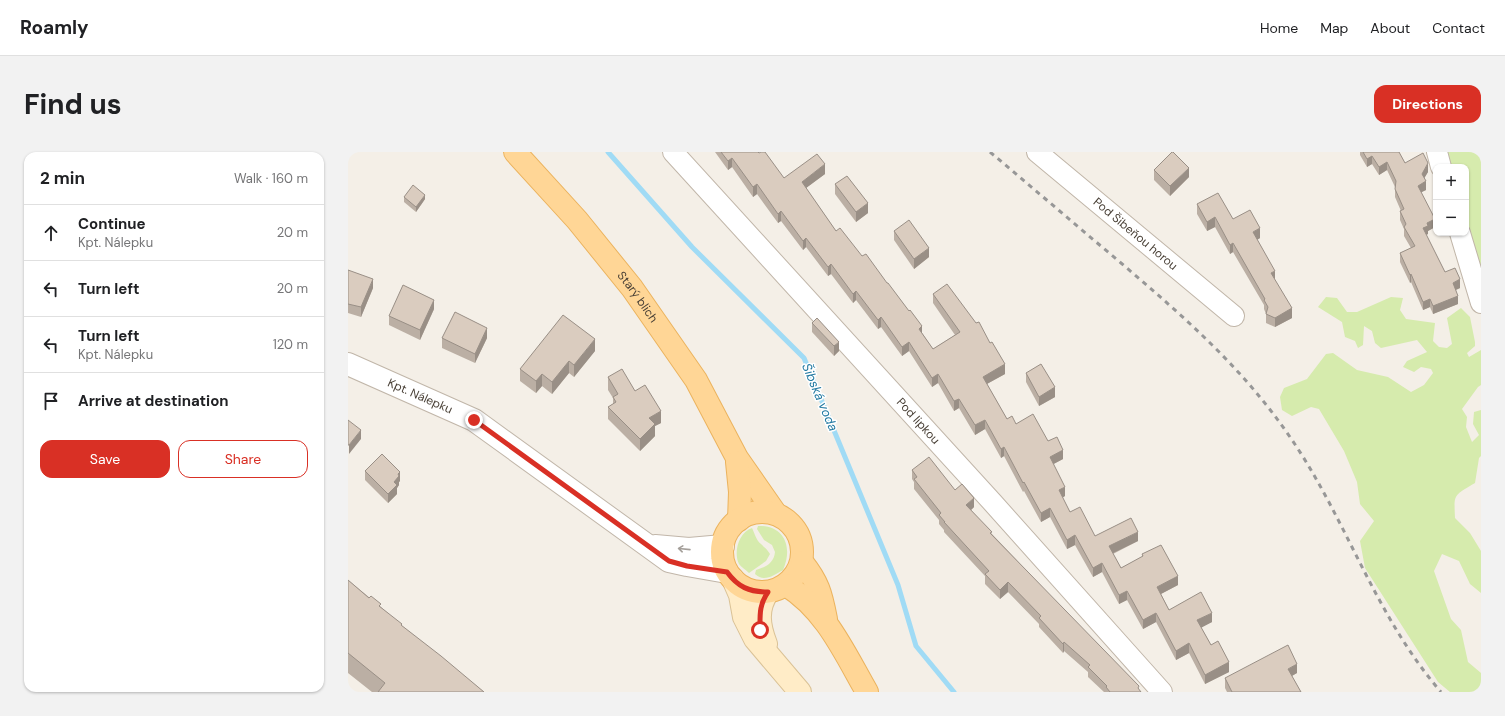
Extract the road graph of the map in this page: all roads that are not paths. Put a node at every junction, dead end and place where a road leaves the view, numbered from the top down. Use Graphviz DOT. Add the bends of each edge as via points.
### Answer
graph roads {
  1 [pos="515,152"];
  2 [pos="673,152"];
  3 [pos="1037,152"];
  4 [pos="1436,152"];
  5 [pos="1440,164"];
  6 [pos="1461,236"];
  7 [pos="1481,303"];
  8 [pos="1234,316"];
  9 [pos="348,364"];
  10 [pos="737,458"];
  11 [pos="776,514"];
  12 [pos="739,520"];
  13 [pos="646,545"];
  14 [pos="722,546"];
  15 [pos="802,562"];
  16 [pos="730,576"];
  17 [pos="777,588"];
  18 [pos="827,622"];
  19 [pos="771,658"];
  20 [pos="800,692"];
  21 [pos="867,692"];
  22 [pos="1162,692"];
  1 -- 10 [label="main road, Starý blich" via="577,220 632,288 696,380"];
  2 -- 22 [label="street, Pod lipkou"];
  3 -- 8 [label="street, Pod Šibeňou horou"];
  4 -- 5 [label="street"];
  6 -- 7 [label="street"];
  9 -- 13 [label="street, Kpt. Nálepku" via="474,420"];
  10 -- 11 [label="main road, Starý blich"];
  10 -- 12 [label="main road, Starý blich"];
  11 -- 12 [label="main road" via="750,514"];
  11 -- 15 [label="main road" via="795,528 803,550"];
  12 -- 14 [label="main road" via="731,527"];
  14 -- 13 [label="street, Kpt. Nálepku, one-way" via="689,550"];
  13 -- 16 [label="street, Kpt. Nálepku" via="669,561"];
  14 -- 16 [label="main road" via="723,559"];
  15 -- 17 [label="main road" via="798,570"];
  15 -- 18 [label="main road" via="814,576 822,596"];
  16 -- 17 [label="main road" via="743,587 755,592"];
  16 -- 19 [label="main road" via="740,595 744,617 752,634"];
  17 -- 18 [label="main road" via="801,594"];
  17 -- 19 [label="main road" via="762,600 760,612 760,630"];
  18 -- 21 [label="main road"];
  19 -- 20 [label="main road"];
}
